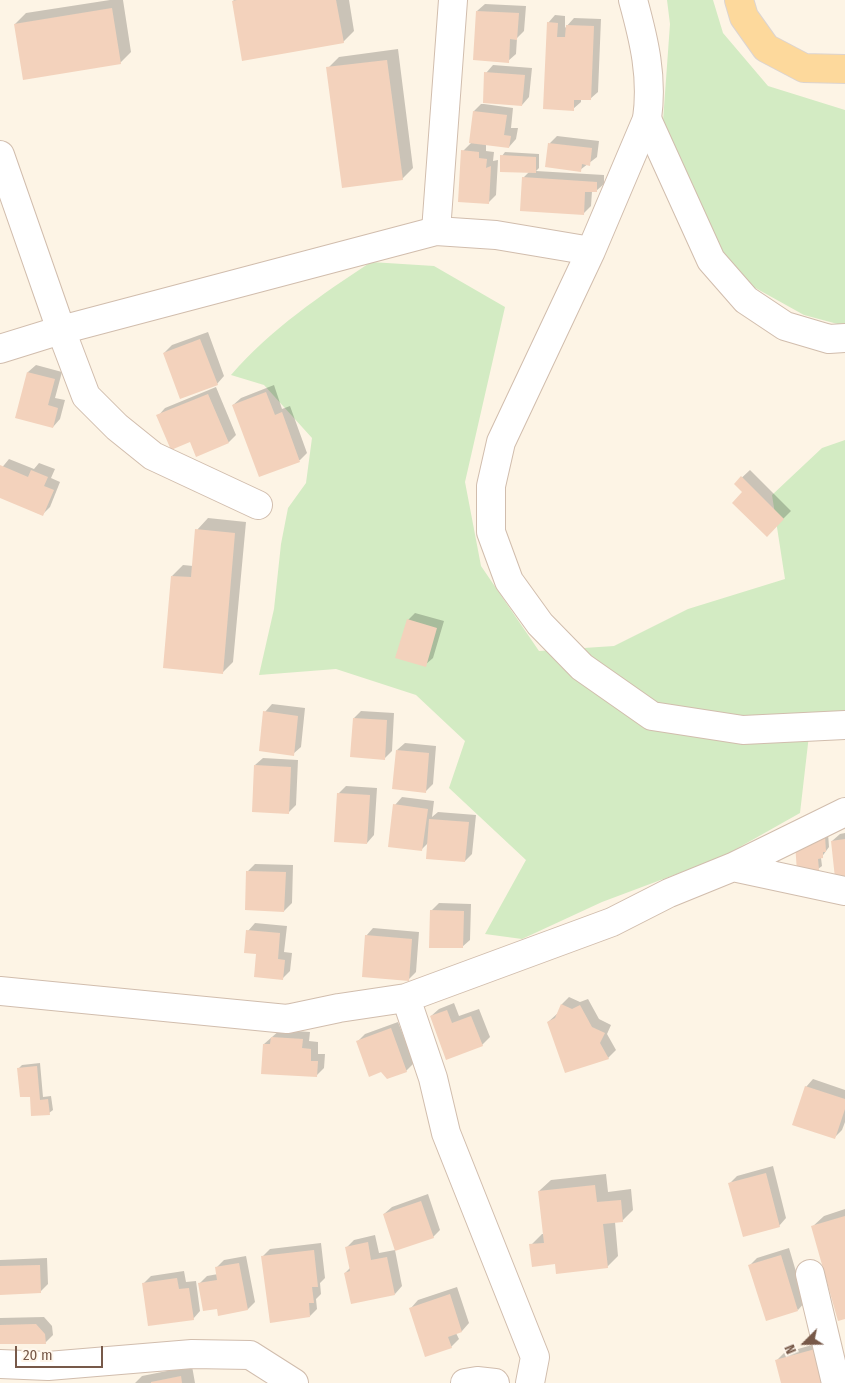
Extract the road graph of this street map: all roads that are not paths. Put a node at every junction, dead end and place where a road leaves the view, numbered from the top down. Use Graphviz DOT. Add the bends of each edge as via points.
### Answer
graph roads {
  1 [pos="453,0"];
  2 [pos="633,0"];
  3 [pos="739,0"];
  4 [pos="845,69"];
  5 [pos="647,119"];
  6 [pos="0,155"];
  7 [pos="436,231"];
  8 [pos="591,251"];
  9 [pos="61,330"];
  10 [pos="845,338"];
  11 [pos="0,349"];
  12 [pos="258,505"];
  13 [pos="845,725"];
  14 [pos="845,812"];
  15 [pos="732,867"];
  16 [pos="845,892"];
  17 [pos="0,991"];
  18 [pos="406,998"];
  19 [pos="810,1274"];
  20 [pos="0,1364"];
  21 [pos="48,1374"];
  22 [pos="294,1383"];
  23 [pos="465,1383"];
  24 [pos="496,1383"];
  25 [pos="530,1383"];
  26 [pos="836,1383"];
  1 -- 7 [label="street"];
  2 -- 5 [label="street" via="648,64 650,97"];
  3 -- 4 [label="main road" via="744,17 766,48 804,68"];
  5 -- 8 [label="street"];
  5 -- 10 [label="street" via="711,260 746,300 786,326 829,339"];
  6 -- 9 [label="street"];
  7 -- 8 [label="street" via="496,235"];
  7 -- 9 [label="street"];
  8 -- 13 [label="street" via="501,442 491,486 492,532 509,581 540,624 582,667 652,716 743,730"];
  9 -- 11 [label="street"];
  9 -- 12 [label="street" via="86,396 117,427 153,456"];
  14 -- 15 [label="street"];
  15 -- 16 [label="street"];
  15 -- 18 [label="street" via="669,893 612,922"];
  17 -- 18 [label="street" via="287,1019"];
  18 -- 25 [label="street" via="433,1078 446,1133 535,1357"];
  19 -- 26 [label="street"];
  20 -- 21 [label="street"];
  21 -- 22 [label="street" via="192,1354 250,1355"];
  23 -- 24 [label="street"];
}
